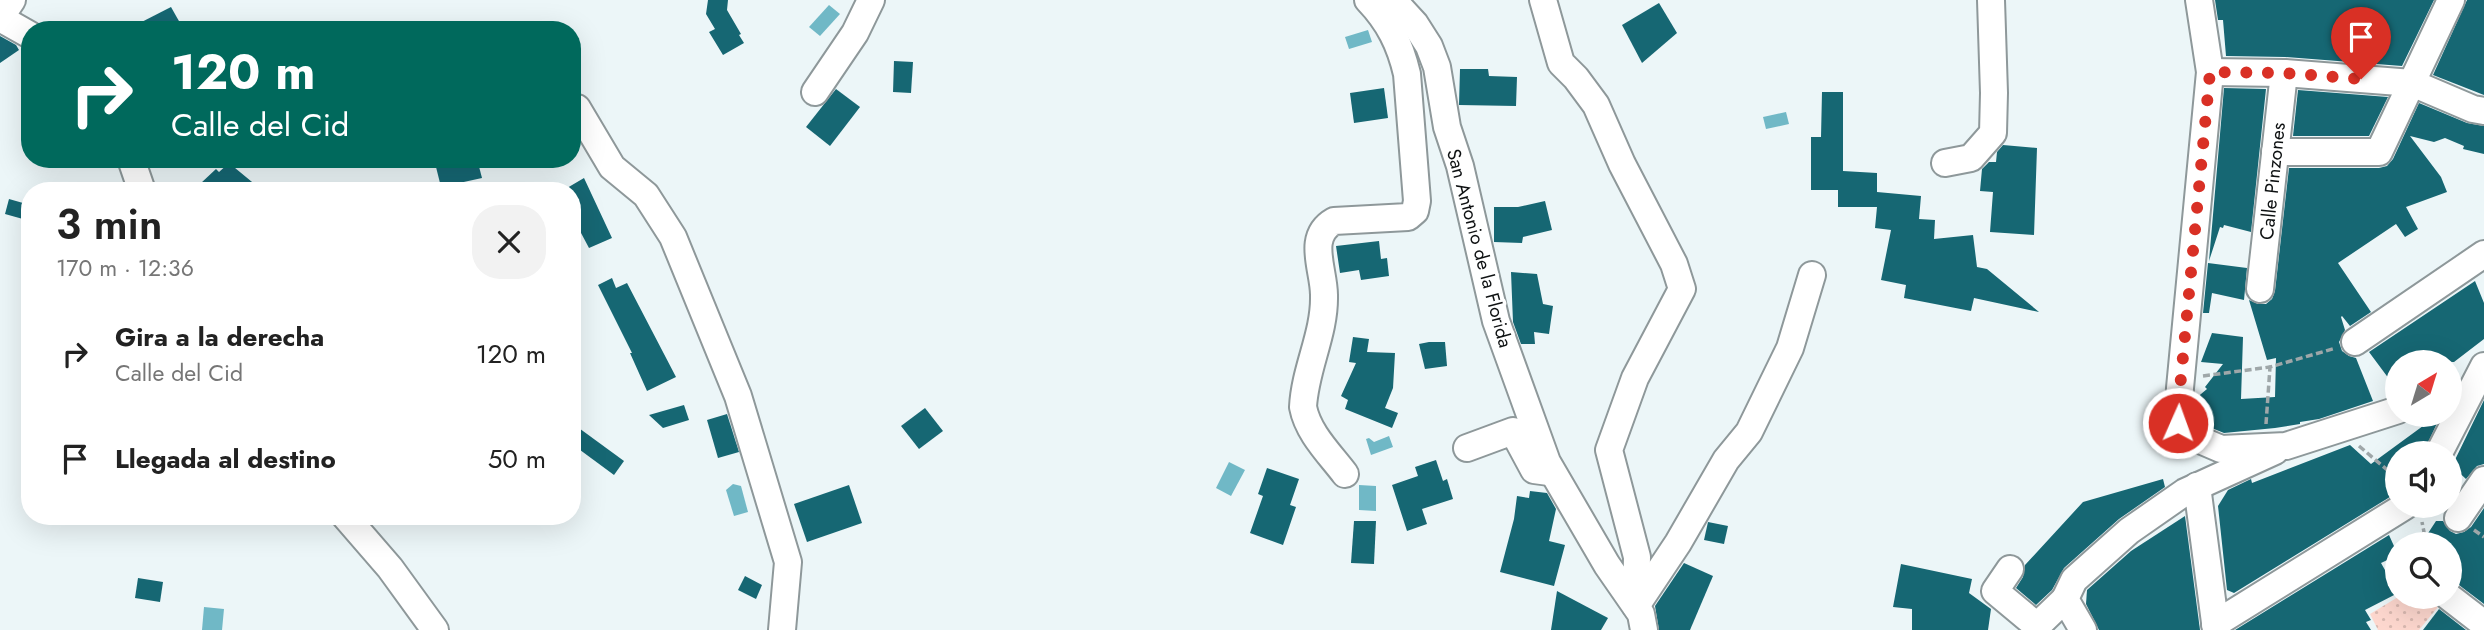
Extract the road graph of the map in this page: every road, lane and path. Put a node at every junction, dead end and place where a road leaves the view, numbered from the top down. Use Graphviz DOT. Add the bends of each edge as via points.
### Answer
graph roads {
  1 [pos="12,0"];
  2 [pos="871,0"];
  3 [pos="1368,0"];
  4 [pos="1393,0"];
  5 [pos="1543,0"];
  6 [pos="1991,0"];
  7 [pos="2199,0"];
  8 [pos="2451,0"];
  9 [pos="21,30"];
  10 [pos="2210,72"];
  11 [pos="2284,73"];
  12 [pos="2412,83"];
  13 [pos="815,92"];
  14 [pos="2484,111"];
  15 [pos="581,115"];
  16 [pos="2275,152"];
  17 [pos="1945,163"];
  18 [pos="2484,254"];
  19 [pos="1812,275"];
  20 [pos="2260,289"];
  21 [pos="2355,342"];
  22 [pos="2270,367"];
  23 [pos="2483,367"];
  24 [pos="2181,379"];
  25 [pos="2462,382"];
  26 [pos="2385,414"];
  27 [pos="2445,441"];
  28 [pos="2275,447"];
  29 [pos="1467,448"];
  30 [pos="2365,453"];
  31 [pos="2385,469"];
  32 [pos="1554,473"];
  33 [pos="1345,474"];
  34 [pos="2484,480"];
  35 [pos="2197,486"];
  36 [pos="2462,512"];
  37 [pos="2386,518"];
  38 [pos="353,525"];
  39 [pos="2010,569"];
  40 [pos="2067,594"];
  41 [pos="2462,607"];
  42 [pos="1640,618"];
  43 [pos="2484,624"];
  44 [pos="2216,627"];
  45 [pos="435,630"];
  46 [pos="782,630"];
  47 [pos="2083,630"];
  1 -- 9 [label="street" via="0,19"];
  2 -- 13 [label="street"];
  3 -- 33 [label="street" via="1395,35 1403,54 1418,201 1408,217 1334,221 1318,239 1324,308 1303,407 1311,431"];
  4 -- 32 [label="street, San Antonio de la Florida" via="1415,24 1437,67 1447,127 1496,321"];
  5 -- 42 [label="street" via="1561,63 1595,105 1682,289 1635,378 1609,450 1637,557"];
  6 -- 17 [label="street" via="1993,133 1971,158"];
  7 -- 10 [label="street"];
  8 -- 12 [label="street"];
  10 -- 11 [label="street"];
  10 -- 24 [label="street"];
  11 -- 12 [label="street"];
  11 -- 16 [label="street, Calle Pinzones"];
  12 -- 14 [label="street"];
  12 -- 16 [label="street" via="2379,152"];
  15 -- 46 [label="street" via="612,167 646,195 673,237 738,396 788,562"];
  16 -- 20 [label="street, Calle Pinzones"];
  18 -- 21 [label="street"];
  19 -- 42 [label="street" via="1790,348 1749,432 1726,460"];
  21 -- 22 [label="path"];
  22 -- 24 [label="path"];
  22 -- 28 [label="path"];
  23 -- 25 [label="street"];
  23 -- 27 [label="street"];
  24 -- 28 [label="street" via="2178,423 2193,437 2221,449"];
  26 -- 28 [label="street"];
  28 -- 35 [label="street"];
  29 -- 32 [label="street" via="1513,431 1534,470"];
  30 -- 31 [label="path"];
  32 -- 42 [label="street, San Antonio de la Florida"];
  34 -- 36 [label="street"];
  35 -- 40 [label="street" via="2129,531 2074,580"];
  35 -- 44 [label="street"];
  37 -- 44 [label="street"];
  38 -- 45 [label="street"];
  39 -- 40 [label="street" via="1996,591 2037,626"];
  40 -- 47 [label="street"];
  41 -- 43 [label="street"];
}
